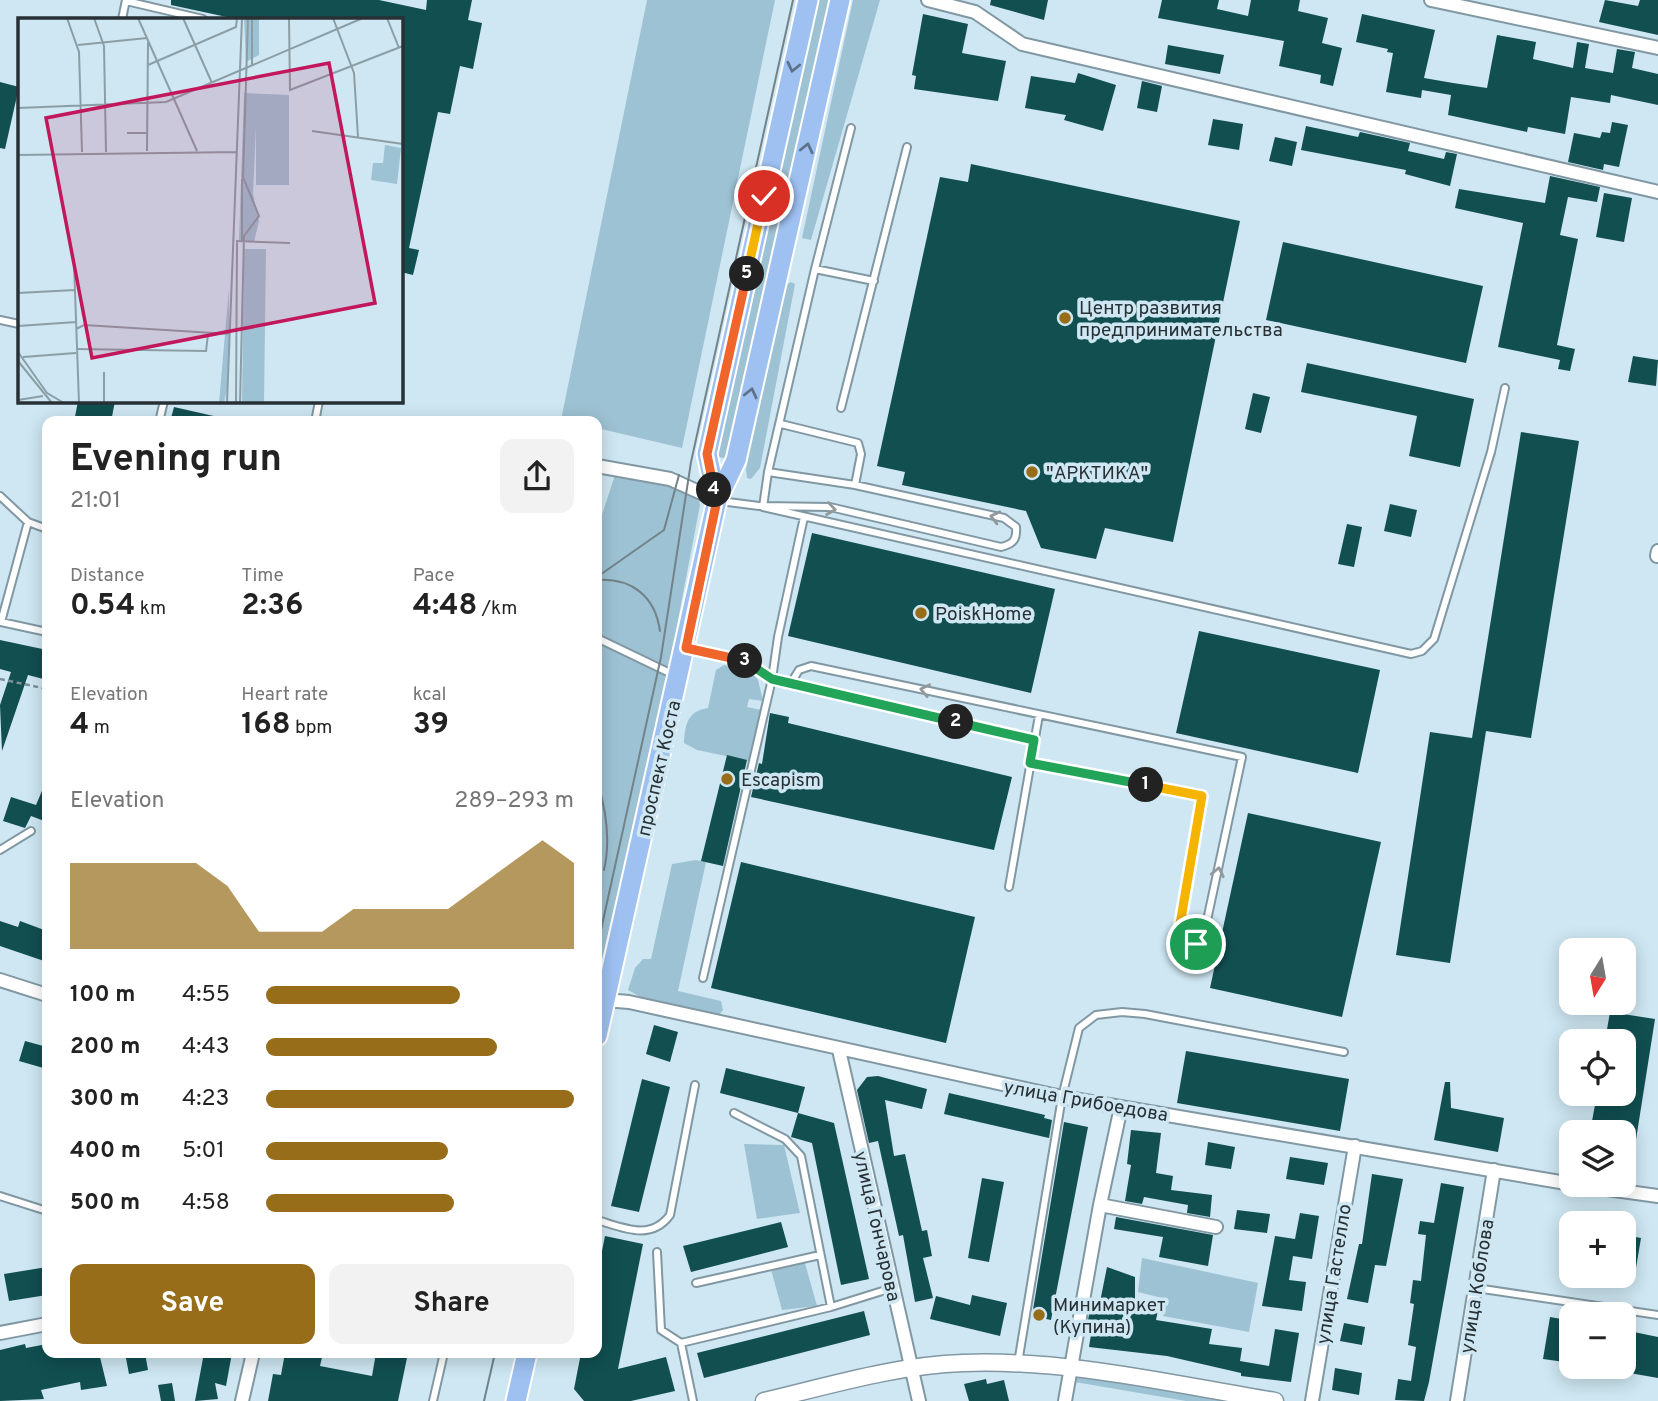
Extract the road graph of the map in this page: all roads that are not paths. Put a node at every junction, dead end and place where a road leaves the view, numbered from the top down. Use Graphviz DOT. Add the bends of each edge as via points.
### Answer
graph roads {
  1 [pos="126,0"];
  2 [pos="808,0"];
  3 [pos="840,0"];
  4 [pos="928,0"];
  5 [pos="1431,0"];
  6 [pos="976,6"];
  7 [pos="122,18"];
  8 [pos="199,18"];
  9 [pos="1658,48"];
  10 [pos="851,128"];
  11 [pos="907,147"];
  12 [pos="1658,192"];
  13 [pos="815,269"];
  14 [pos="874,281"];
  15 [pos="0,320"];
  16 [pos="18,324"];
  17 [pos="1505,388"];
  18 [pos="841,408"];
  19 [pos="780,424"];
  20 [pos="602,467"];
  21 [pos="768,472"];
  22 [pos="855,485"];
  23 [pos="0,496"];
  24 [pos="717,500"];
  25 [pos="763,507"];
  26 [pos="804,517"];
  27 [pos="28,522"];
  28 [pos="42,527"];
  29 [pos="42,631"];
  30 [pos="602,640"];
  31 [pos="686,648"];
  32 [pos="679,677"];
  33 [pos="772,679"];
  34 [pos="791,683"];
  35 [pos="1039,715"];
  36 [pos="1034,740"];
  37 [pos="1030,763"];
  38 [pos="31,831"];
  39 [pos="0,850"];
  40 [pos="1009,887"];
  41 [pos="704,978"];
  42 [pos="0,980"];
  43 [pos="42,993"];
  44 [pos="605,1000"];
  45 [pos="602,1014"];
  46 [pos="839,1051"];
  47 [pos="1344,1052"];
  48 [pos="695,1085"];
  49 [pos="1062,1097"];
  50 [pos="1121,1107"];
  51 [pos="734,1113"];
  52 [pos="1354,1146"];
  53 [pos="1493,1170"];
  54 [pos="1559,1182"];
  55 [pos="1636,1193"];
  56 [pos="0,1196"];
  57 [pos="1658,1196"];
  58 [pos="1100,1205"];
  59 [pos="42,1209"];
  60 [pos="602,1222"];
  61 [pos="1216,1227"];
  62 [pos="657,1252"];
  63 [pos="820,1255"];
  64 [pos="696,1283"];
  65 [pos="892,1288"];
  66 [pos="1476,1288"];
  67 [pos="831,1307"];
  68 [pos="1658,1315"];
  69 [pos="42,1325"];
  70 [pos="0,1333"];
  71 [pos="681,1343"];
  72 [pos="252,1358"];
  73 [pos="443,1358"];
  74 [pos="526,1358"];
  75 [pos="1018,1364"];
  76 [pos="1072,1368"];
  77 [pos="912,1370"];
  78 [pos="242,1401"];
  79 [pos="433,1401"];
  80 [pos="516,1401"];
  81 [pos="693,1401"];
  82 [pos="764,1401"];
  83 [pos="919,1401"];
  84 [pos="1065,1401"];
  85 [pos="1275,1401"];
  86 [pos="1312,1401"];
  87 [pos="1457,1401"];
  1 -- 7 [label="lane"];
  1 -- 8 [label="lane"];
  2 -- 24 [label="main road, проспект Коста, one-way" via="707,454"];
  24 -- 3 [label="main road, проспект Коста, one-way" via="736,460"];
  4 -- 6 [label="street"];
  5 -- 9 [label="street"];
  6 -- 12 [label="street" via="1023,44"];
  10 -- 13 [label="lane"];
  11 -- 14 [label="lane"];
  13 -- 14 [label="lane"];
  13 -- 19 [label="lane"];
  14 -- 18 [label="lane"];
  15 -- 16 [label="lane"];
  17 -- 26 [label="lane" via="1491,452 1434,639 1411,654"];
  19 -- 21 [label="lane"];
  19 -- 22 [label="lane" via="858,443 861,454"];
  20 -- 24 [label="street" via="670,478"];
  21 -- 22 [label="lane"];
  21 -- 25 [label="lane"];
  25 -- 22 [label="lane, one-way" via="830,507 1001,547 1012,544 1016,537 1016,527 1004,518"];
  23 -- 27 [label="lane"];
  24 -- 25 [label="lane"];
  24 -- 31 [label="main road, проспект Коста"];
  25 -- 26 [label="lane"];
  26 -- 33 [label="lane"];
  27 -- 28 [label="lane"];
  27 -- 29 [label="lane" via="1,622"];
  30 -- 32 [label="lane"];
  31 -- 32 [label="main road, проспект Коста"];
  31 -- 33 [label="lane" via="749,662"];
  32 -- 44 [label="main road, проспект Коста"];
  33 -- 34 [label="lane"];
  33 -- 41 [label="lane"];
  35 -- 34 [label="lane, one-way" via="811,666 799,670"];
  34 -- 36 [label="lane"];
  35 -- 36 [label="lane"];
  37 -- 35 [label="lane, one-way" via="1202,796 1178,936 1186,943 1203,939 1242,757"];
  36 -- 37 [label="lane"];
  37 -- 40 [label="lane"];
  38 -- 39 [label="lane"];
  42 -- 43 [label="street"];
  44 -- 45 [label="main road, проспект Коста"];
  44 -- 46 [label="street, улица Грибоедова"];
  46 -- 49 [label="street, улица Грибоедова"];
  46 -- 65 [label="street, улица Гончарова"];
  47 -- 49 [label="lane" via="1145,1014 1096,1015 1079,1028"];
  48 -- 60 [label="lane" via="670,1215 662,1227 633,1231"];
  49 -- 50 [label="street, улица Грибоедова"];
  49 -- 75 [label="lane"];
  50 -- 52 [label="street, улица Грибоедова"];
  50 -- 58 [label="street"];
  51 -- 63 [label="lane" via="785,1139 801,1156"];
  52 -- 53 [label="street, улица Грибоедова"];
  52 -- 86 [label="street, улица Гастелло"];
  53 -- 54 [label="street, улица Грибоедова"];
  53 -- 66 [label="street, улица Коблова"];
  55 -- 57 [label="street"];
  56 -- 59 [label="lane"];
  58 -- 61 [label="street"];
  58 -- 76 [label="street"];
  62 -- 71 [label="lane" via="661,1330"];
  63 -- 64 [label="lane"];
  63 -- 67 [label="lane"];
  65 -- 67 [label="lane"];
  65 -- 77 [label="street, улица Гончарова"];
  66 -- 68 [label="lane"];
  66 -- 87 [label="street, улица Коблова"];
  67 -- 71 [label="lane"];
  69 -- 70 [label="street"];
  71 -- 81 [label="lane"];
  72 -- 78 [label="street"];
  73 -- 79 [label="lane"];
  74 -- 80 [label="main road"];
  75 -- 76 [label="street"];
  75 -- 77 [label="street" via="960,1363"];
  76 -- 84 [label="street"];
  76 -- 85 [label="street"];
  77 -- 82 [label="street"];
  77 -- 83 [label="street, улица Гончарова"];
}
